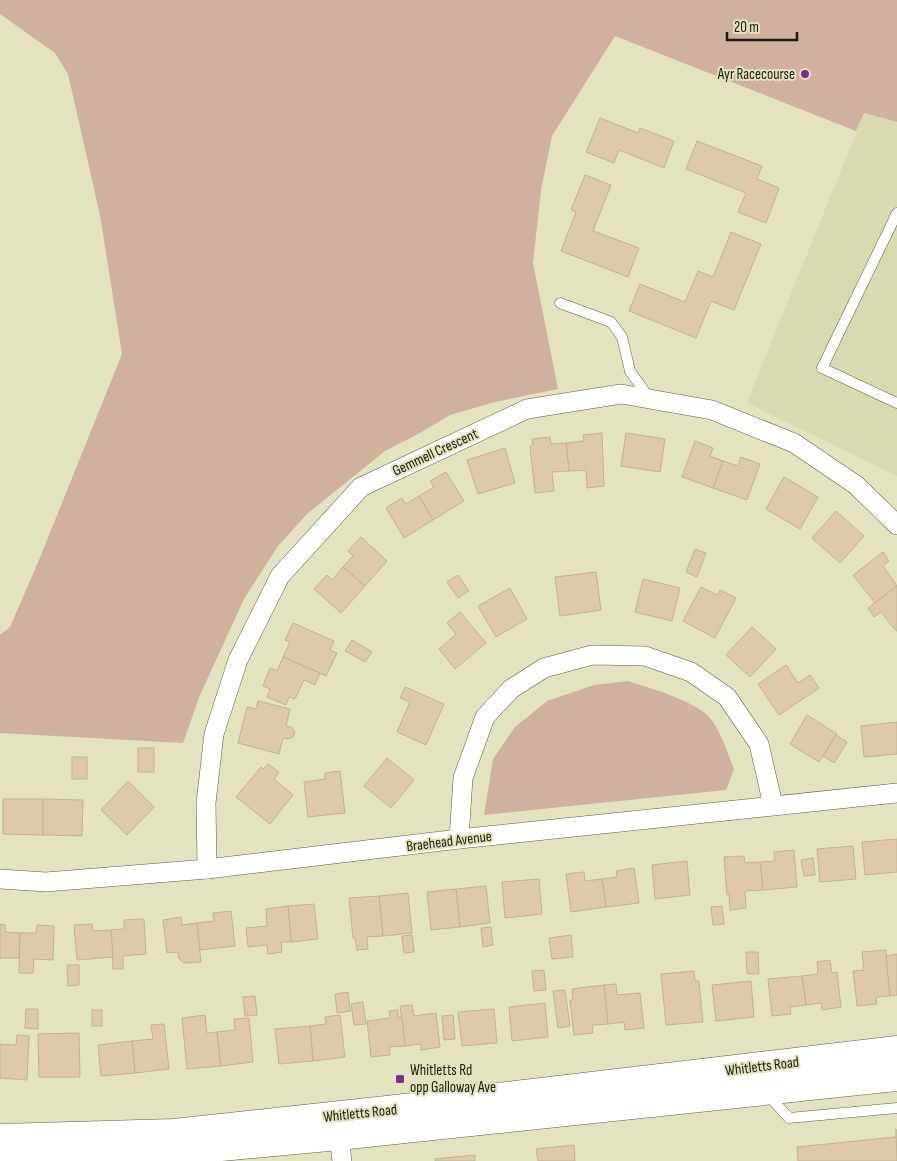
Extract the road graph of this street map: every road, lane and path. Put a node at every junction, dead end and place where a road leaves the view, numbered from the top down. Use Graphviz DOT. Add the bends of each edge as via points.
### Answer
graph roads {
  1 [pos="897,213"];
  2 [pos="560,303"];
  3 [pos="650,399"];
  4 [pos="897,403"];
  5 [pos="897,525"];
  6 [pos="897,793"];
  7 [pos="774,805"];
  8 [pos="460,839"];
  9 [pos="207,869"];
  10 [pos="0,879"];
  11 [pos="897,1050"];
  12 [pos="897,1077"];
  13 [pos="764,1091"];
  14 [pos="897,1108"];
  15 [pos="0,1138"];
  16 [pos="340,1149"];
  17 [pos="0,1160"];
  1 -- 4 [label="lane" via="822,368"];
  2 -- 3 [label="lane" via="611,322 622,337 630,372"];
  3 -- 5 [label="street, Gemmell Crescent" via="712,410 794,443 856,485"];
  3 -- 9 [label="street, Gemmell Crescent" via="621,394 527,409 361,487 280,576 238,660 214,734 206,803"];
  6 -- 7 [label="street, Braehead Avenue"];
  7 -- 8 [label="street, Braehead Avenue"];
  7 -- 8 [label="street" via="759,744 727,697 691,672 645,656 592,655 544,668 511,689 485,717 464,778"];
  8 -- 9 [label="street, Braehead Avenue"];
  9 -- 10 [label="street, Braehead Avenue" via="46,882"];
  11 -- 15 [label="main road, Whitletts Road" via="174,1133"];
  12 -- 13 [label="main road, Whitletts Road"];
  13 -- 14 [label="lane" via="789,1118"];
  13 -- 16 [label="main road, Whitletts Road"];
  16 -- 17 [label="main road, Whitletts Road"];
}
